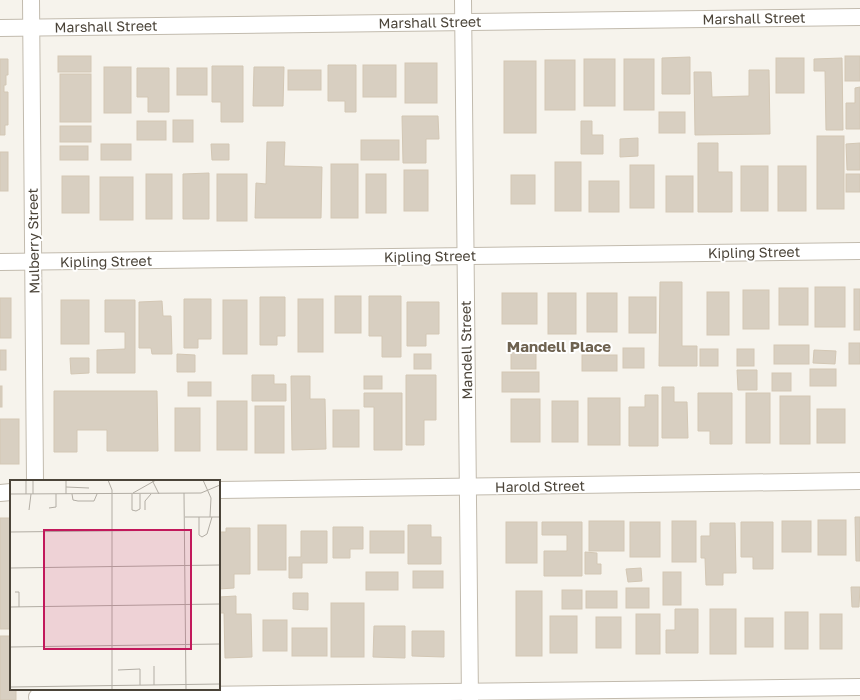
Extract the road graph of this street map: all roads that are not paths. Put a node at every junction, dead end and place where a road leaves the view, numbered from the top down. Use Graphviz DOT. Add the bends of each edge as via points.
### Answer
graph roads {
  1 [pos="31,0"];
  2 [pos="463,0"];
  3 [pos="860,17"];
  4 [pos="463,21"];
  5 [pos="32,27"];
  6 [pos="0,28"];
  7 [pos="860,251"];
  8 [pos="465,256"];
  9 [pos="0,262"];
  10 [pos="33,262"];
  11 [pos="35,480"];
  12 [pos="860,481"];
  13 [pos="468,487"];
  14 [pos="220,490"];
  15 [pos="10,492"];
  16 [pos="0,493"];
  17 [pos="860,687"];
  18 [pos="37,695"];
  19 [pos="470,696"];
  1 -- 5 [label="street, Mulberry Street"];
  2 -- 4 [label="street, Mandell Street"];
  3 -- 4 [label="street, Marshall Street"];
  4 -- 5 [label="street, Marshall Street"];
  4 -- 8 [label="street, Mandell Street"];
  5 -- 6 [label="street, Marshall Street"];
  5 -- 10 [label="street, Mulberry Street"];
  7 -- 8 [label="street, Kipling Street"];
  8 -- 10 [label="street, Kipling Street"];
  8 -- 13 [label="street, Mandell Street"];
  9 -- 10 [label="street, Kipling Street"];
  10 -- 11 [label="street, Mulberry Street"];
  12 -- 13 [label="street, Harold Street"];
  13 -- 14 [label="street, Harold Street"];
  13 -- 19 [label="street, Mandell Street"];
  15 -- 16 [label="street"];
  17 -- 19 [label="street"];
  18 -- 19 [label="street"];
}
